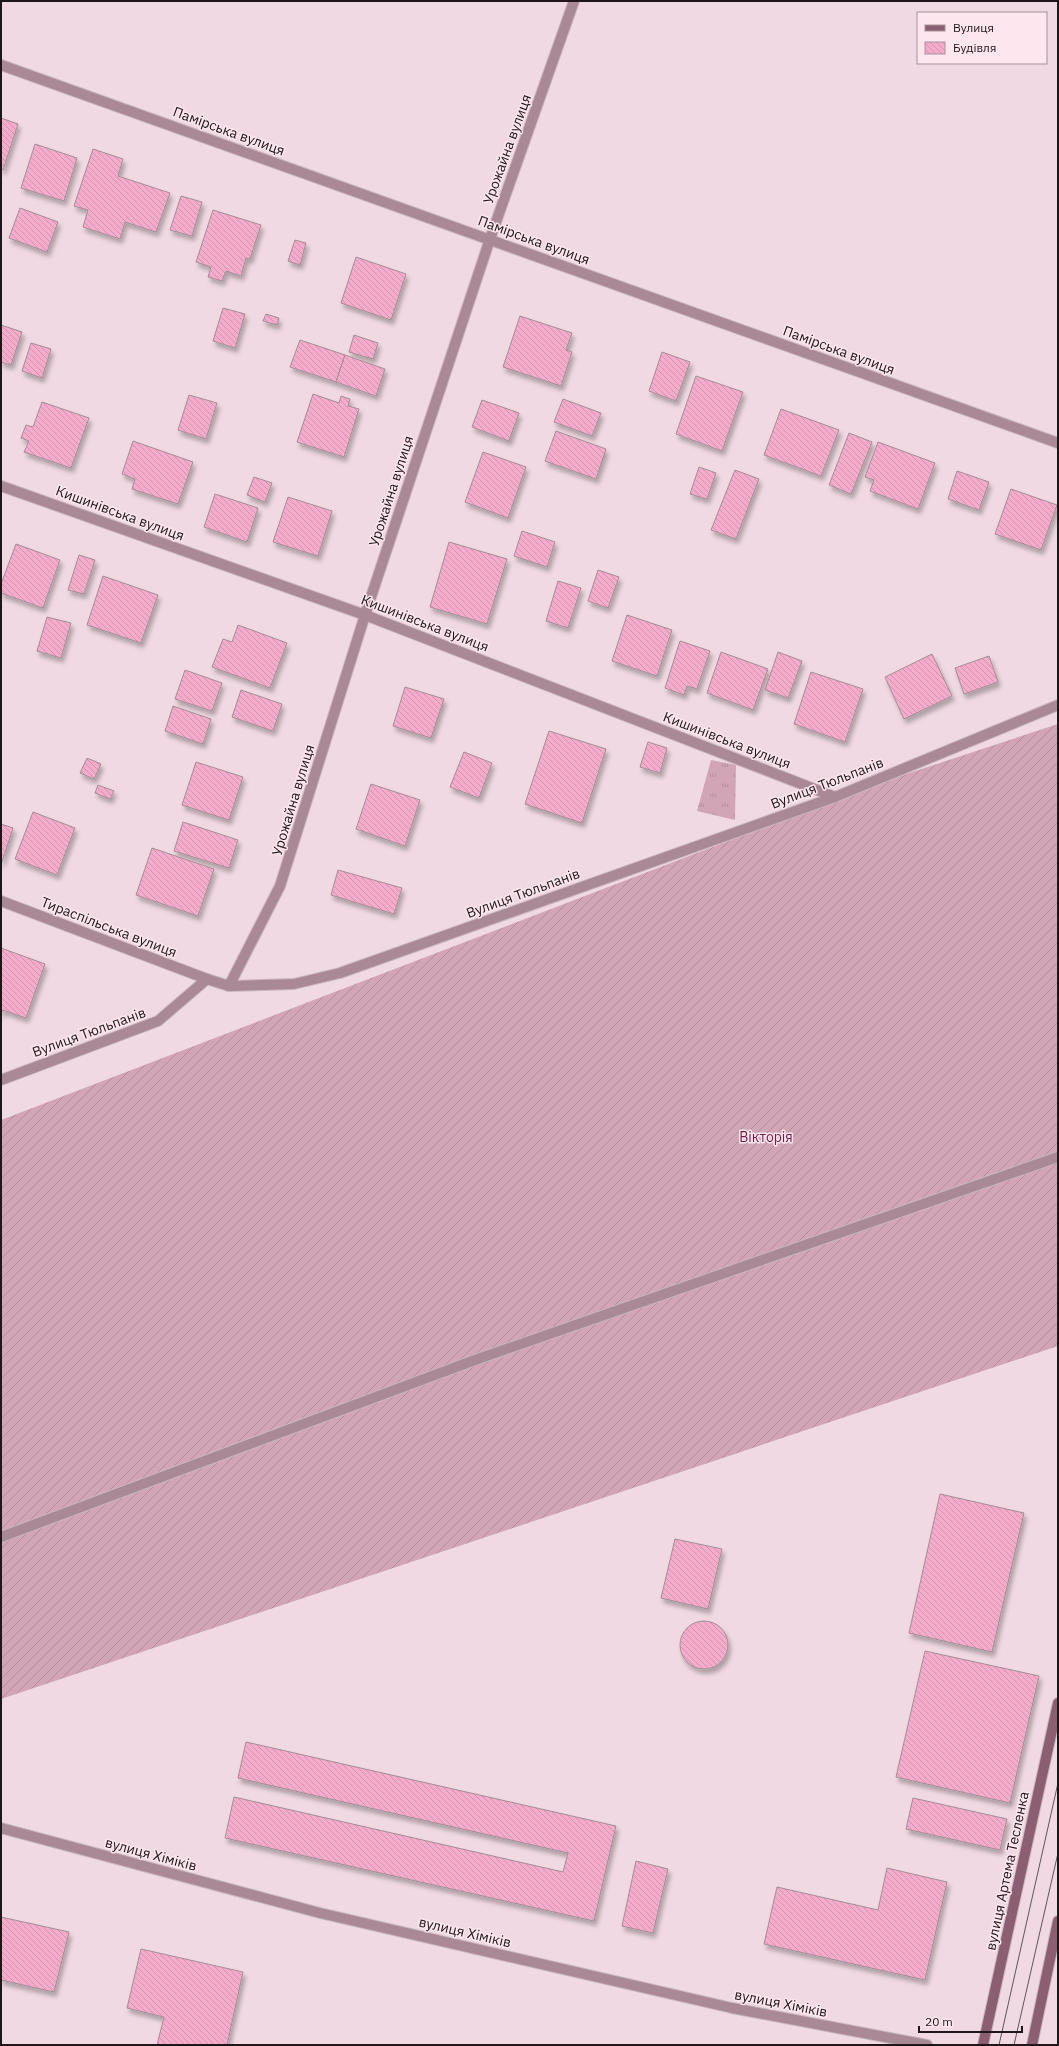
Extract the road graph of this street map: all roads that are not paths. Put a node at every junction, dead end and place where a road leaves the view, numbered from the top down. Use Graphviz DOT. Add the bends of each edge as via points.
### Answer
graph roads {
  1 [pos="574,1"];
  2 [pos="1,65"];
  3 [pos="490,239"];
  4 [pos="1058,443"];
  5 [pos="1,486"];
  6 [pos="365,615"];
  7 [pos="1058,705"];
  8 [pos="835,797"];
  9 [pos="1,901"];
  10 [pos="207,979"];
  11 [pos="229,986"];
  12 [pos="1,1080"];
  13 [pos="1058,1157"];
  14 [pos="1,1537"];
  15 [pos="1058,1703"];
  16 [pos="1,1828"];
  17 [pos="1058,1921"];
  18 [pos="927,2045"];
  19 [pos="983,2045"];
  20 [pos="1032,2045"];
  1 -- 3 [label="street, Урожайна вулиця"];
  2 -- 3 [label="street, Памірська вулиця"];
  3 -- 4 [label="street, Памірська вулиця"];
  3 -- 6 [label="street, Урожайна вулиця"];
  5 -- 6 [label="street, Кишинівська вулиця"];
  6 -- 8 [label="street, Кишинівська вулиця"];
  6 -- 11 [label="street, Урожайна вулиця" via="280,886"];
  7 -- 8 [label="street, Вулиця Тюльпанів"];
  8 -- 11 [label="street, Вулиця Тюльпанів" via="340,973 294,984"];
  9 -- 10 [label="street, Тираспільська вулиця"];
  10 -- 11 [label="street, Вулиця Тюльпанів"];
  10 -- 12 [label="street, Вулиця Тюльпанів" via="158,1021"];
  13 -- 14 [label="street" via="475,1360"];
  15 -- 19 [label="street, вулиця Артема Тесленка"];
  16 -- 18 [label="street, вулиця Хіміків" via="320,1913 732,2008"];
  17 -- 20 [label="street"];
}
